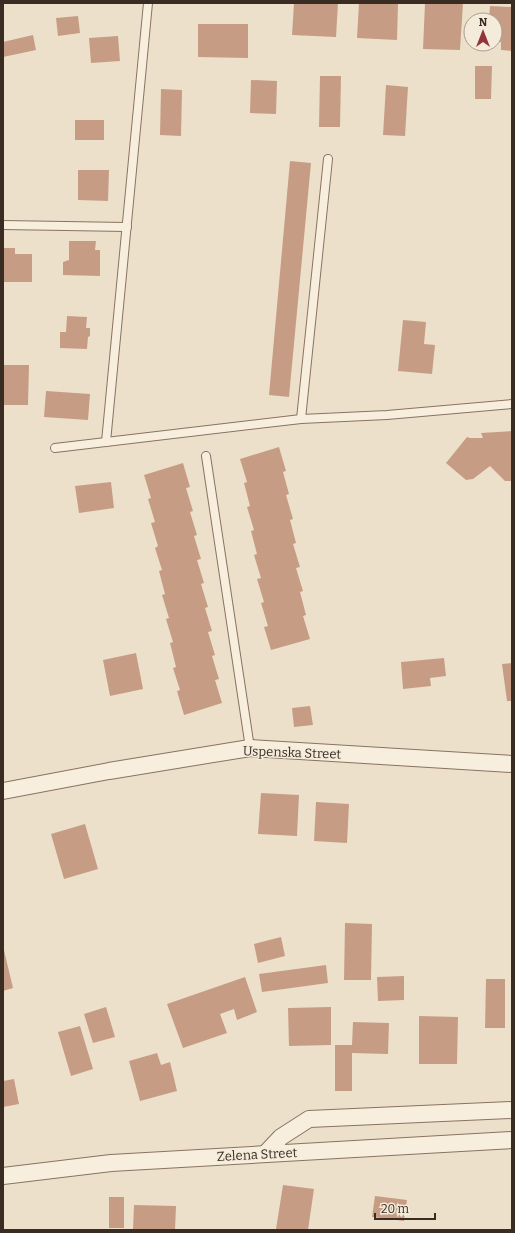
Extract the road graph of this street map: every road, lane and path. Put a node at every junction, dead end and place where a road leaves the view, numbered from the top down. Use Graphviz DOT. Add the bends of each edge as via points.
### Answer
graph roads {
  1 [pos="148,3"];
  2 [pos="328,159"];
  3 [pos="3,225"];
  4 [pos="127,227"];
  5 [pos="512,404"];
  6 [pos="301,419"];
  7 [pos="106,442"];
  8 [pos="55,448"];
  9 [pos="206,456"];
  10 [pos="250,748"];
  11 [pos="512,764"];
  12 [pos="3,791"];
  13 [pos="512,1110"];
  14 [pos="512,1140"];
  15 [pos="265,1154"];
  16 [pos="3,1176"];
  1 -- 4 [label="lane"];
  2 -- 6 [label="lane"];
  3 -- 4 [label="lane"];
  4 -- 7 [label="lane"];
  5 -- 6 [label="lane" via="387,415"];
  6 -- 7 [label="lane"];
  7 -- 8 [label="lane"];
  9 -- 10 [label="lane"];
  10 -- 11 [label="street, Uspenska Street"];
  10 -- 12 [label="street, Uspenska Street"];
  13 -- 15 [label="street" via="309,1119 281,1137"];
  14 -- 15 [label="street, Zelena Street"];
  15 -- 16 [label="street, Zelena Street" via="111,1163"];
}
